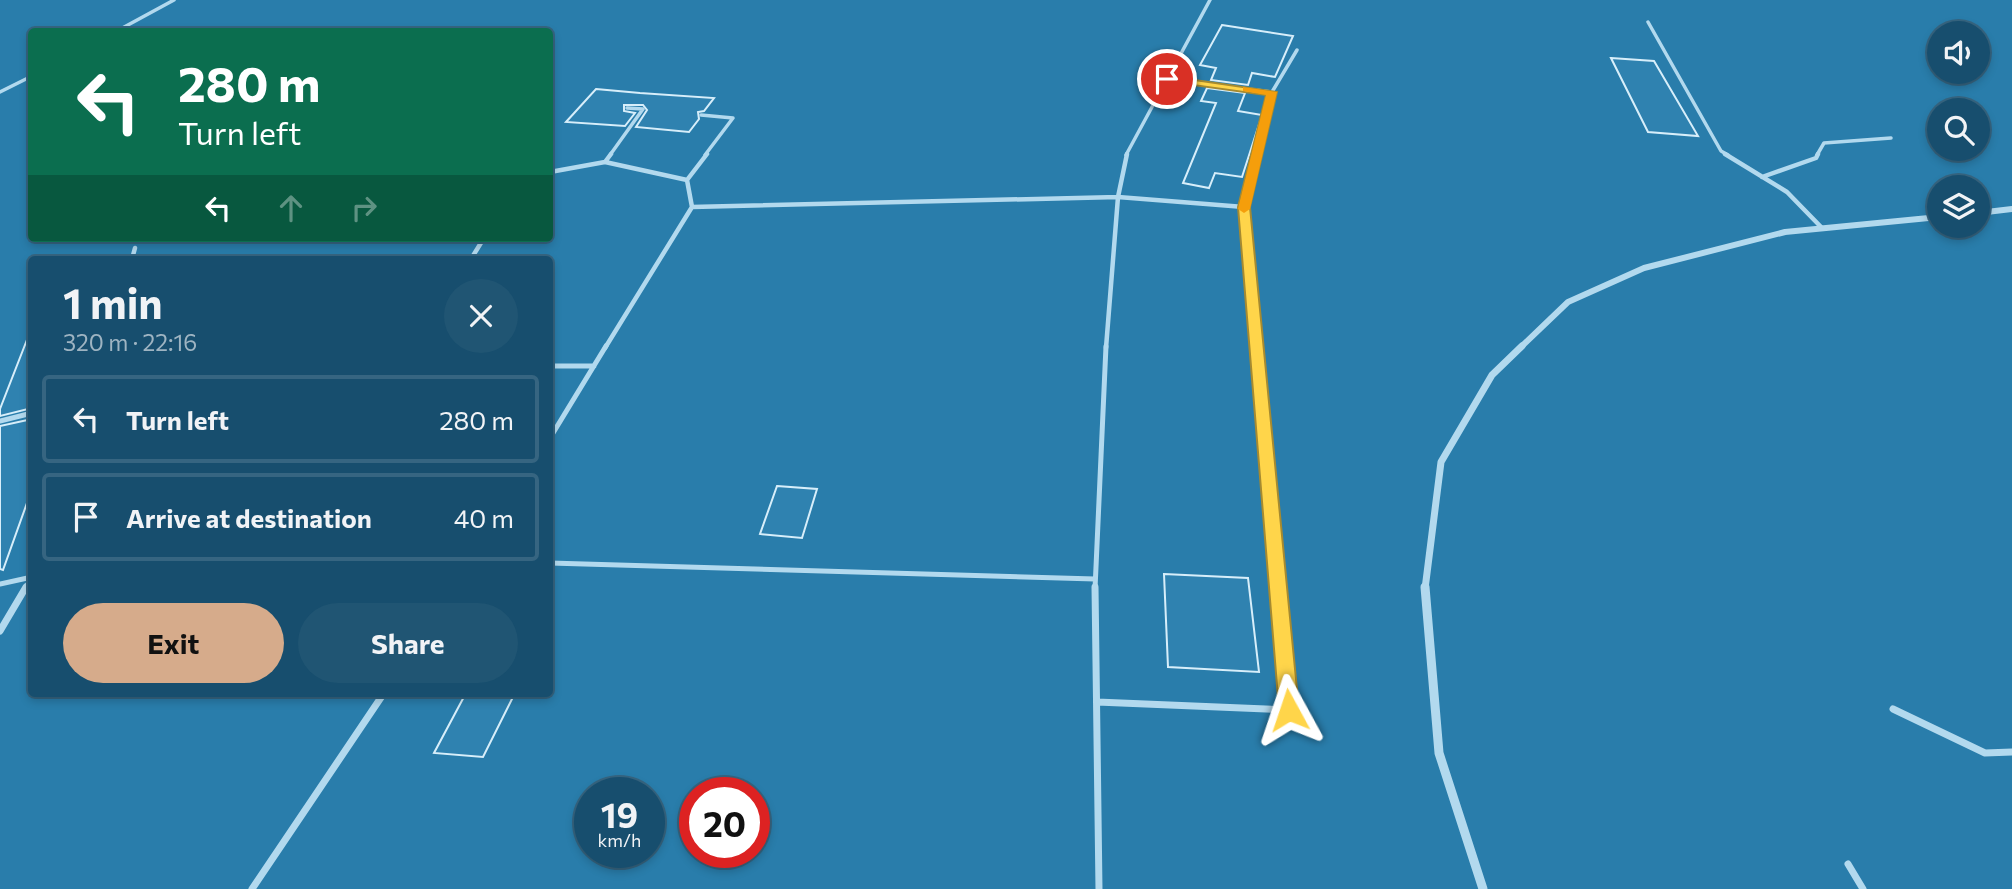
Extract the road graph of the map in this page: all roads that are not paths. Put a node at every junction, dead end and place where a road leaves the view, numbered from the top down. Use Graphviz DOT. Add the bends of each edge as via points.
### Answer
graph roads {
  1 [pos="174,0"];
  2 [pos="1210,0"];
  3 [pos="1648,22"];
  4 [pos="122,28"];
  5 [pos="1297,50"];
  6 [pos="28,78"];
  7 [pos="1167,79"];
  8 [pos="0,92"];
  9 [pos="1272,92"];
  10 [pos="627,108"];
  11 [pos="701,116"];
  12 [pos="1891,138"];
  13 [pos="605,162"];
  14 [pos="553,171"];
  15 [pos="1762,177"];
  16 [pos="687,180"];
  17 [pos="1118,197"];
  18 [pos="692,207"];
  19 [pos="1244,207"];
  20 [pos="2012,209"];
  21 [pos="1990,212"];
  22 [pos="1927,218"];
  23 [pos="1822,228"];
  24 [pos="135,248"];
  25 [pos="133,256"];
  26 [pos="553,366"];
  27 [pos="594,366"];
  28 [pos="28,414"];
  29 [pos="0,421"];
  30 [pos="553,433"];
  31 [pos="553,563"];
  32 [pos="28,578"];
  33 [pos="1095,579"];
  34 [pos="28,582"];
  35 [pos="0,584"];
  36 [pos="0,631"];
  37 [pos="381,697"];
  38 [pos="1097,702"];
  39 [pos="1893,709"];
  40 [pos="2012,752"];
  41 [pos="1848,864"];
  42 [pos="252,889"];
  43 [pos="1099,889"];
  44 [pos="1483,889"];
  45 [pos="1863,889"];
  1 -- 4 [label="lane"];
  2 -- 7 [label="lane"];
  3 -- 15 [label="lane" via="1721,150"];
  5 -- 9 [label="lane"];
  6 -- 8 [label="lane"];
  7 -- 9 [label="lane"];
  7 -- 17 [label="lane" via="1123,161"];
  9 -- 19 [label="lane"];
  10 -- 13 [label="lane" via="643,109"];
  11 -- 16 [label="lane" via="733,118"];
  12 -- 15 [label="lane" via="1824,143 1816,158"];
  13 -- 14 [label="lane"];
  13 -- 16 [label="lane"];
  15 -- 23 [label="lane" via="1787,192"];
  16 -- 18 [label="lane"];
  17 -- 18 [label="lane"];
  17 -- 19 [label="lane"];
  17 -- 33 [label="lane"];
  18 -- 27 [label="lane"];
  19 -- 38 [label="lane" via="1289,710"];
  20 -- 21 [label="street"];
  22 -- 23 [label="street"];
  23 -- 44 [label="street" via="1785,232 1644,268 1568,302 1492,375 1441,461 1425,585 1439,753"];
  24 -- 25 [label="lane"];
  26 -- 27 [label="lane"];
  27 -- 30 [label="lane"];
  28 -- 29 [label="lane"];
  31 -- 33 [label="lane"];
  32 -- 35 [label="lane"];
  33 -- 38 [label="lane"];
  34 -- 36 [label="lane"];
  37 -- 42 [label="lane"];
  38 -- 43 [label="lane"];
  39 -- 40 [label="lane" via="1984,753"];
  41 -- 45 [label="lane"];
}
